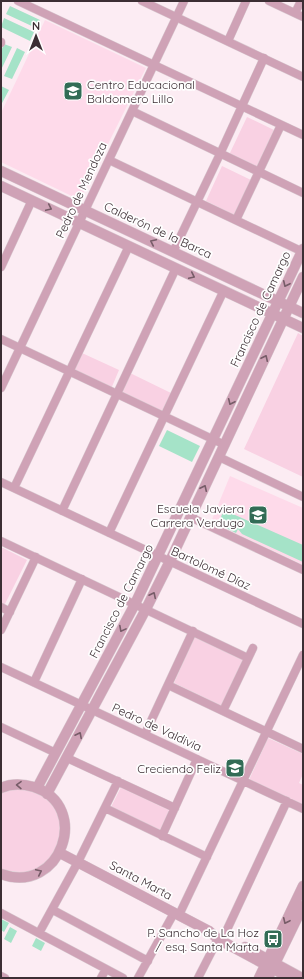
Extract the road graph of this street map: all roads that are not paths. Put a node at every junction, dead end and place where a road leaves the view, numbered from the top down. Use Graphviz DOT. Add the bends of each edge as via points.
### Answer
graph roads {
  1 [pos="18,1"];
  2 [pos="142,1"];
  3 [pos="184,1"];
  4 [pos="246,1"];
  5 [pos="269,1"];
  6 [pos="300,1"];
  7 [pos="295,13"];
  8 [pos="176,17"];
  9 [pos="303,17"];
  10 [pos="228,41"];
  11 [pos="264,58"];
  12 [pos="154,65"];
  13 [pos="303,77"];
  14 [pos="242,106"];
  15 [pos="132,111"];
  16 [pos="281,124"];
  17 [pos="303,135"];
  18 [pos="220,154"];
  19 [pos="108,160"];
  20 [pos="1,171"];
  21 [pos="259,172"];
  22 [pos="1,186"];
  23 [pos="303,193"];
  24 [pos="32,200"];
  25 [pos="197,202"];
  26 [pos="85,210"];
  27 [pos="236,220"];
  28 [pos="79,223"];
  29 [pos="129,246"];
  30 [pos="303,251"];
  31 [pos="173,252"];
  32 [pos="1,267"];
  33 [pos="176,268"];
  34 [pos="303,277"];
  35 [pos="224,290"];
  36 [pos="278,301"];
  37 [pos="289,307"];
  38 [pos="303,313"];
  39 [pos="273,314"];
  40 [pos="284,319"];
  41 [pos="303,328"];
  42 [pos="1,339"];
  43 [pos="20,348"];
  44 [pos="69,371"];
  45 [pos="1,388"];
  46 [pos="117,394"];
  47 [pos="164,416"];
  48 [pos="214,440"];
  49 [pos="225,445"];
  50 [pos="219,457"];
  51 [pos="1,482"];
  52 [pos="14,488"];
  53 [pos="303,497"];
  54 [pos="62,511"];
  55 [pos="190,517"];
  56 [pos="109,533"];
  57 [pos="1,541"];
  58 [pos="159,556"];
  59 [pos="36,557"];
  60 [pos="170,562"];
  61 [pos="303,570"];
  62 [pos="82,579"];
  63 [pos="135,604"];
  64 [pos="1,608"];
  65 [pos="146,609"];
  66 [pos="10,612"];
  67 [pos="303,624"];
  68 [pos="1,630"];
  69 [pos="192,632"];
  70 [pos="253,648"];
  71 [pos="303,655"];
  72 [pos="248,658"];
  73 [pos="1,667"];
  74 [pos="34,682"];
  75 [pos="168,685"];
  76 [pos="82,705"];
  77 [pos="92,709"];
  78 [pos="223,711"];
  79 [pos="2,729"];
  80 [pos="266,732"];
  81 [pos="145,734"];
  82 [pos="303,749"];
  83 [pos="56,753"];
  84 [pos="67,758"];
  85 [pos="197,759"];
  86 [pos="243,780"];
  87 [pos="118,781"];
  88 [pos="1,788"];
  89 [pos="37,788"];
  90 [pos="47,794"];
  91 [pos="287,801"];
  92 [pos="105,808"];
  93 [pos="175,808"];
  94 [pos="303,809"];
  95 [pos="162,836"];
  96 [pos="60,853"];
  97 [pos="207,856"];
  98 [pos="78,862"];
  99 [pos="2,875"];
  100 [pos="303,886"];
  101 [pos="303,906"];
  102 [pos="53,910"];
  103 [pos="1,913"];
  104 [pos="177,914"];
  105 [pos="39,933"];
  106 [pos="221,937"];
  107 [pos="148,961"];
  108 [pos="270,967"];
  109 [pos="106,969"];
  110 [pos="1,976"];
  111 [pos="4,978"];
  112 [pos="101,978"];
  113 [pos="123,978"];
  114 [pos="138,978"];
  115 [pos="198,978"];
  116 [pos="259,978"];
  117 [pos="290,978"];
  118 [pos="302,978"];
  1 -- 12 [label="street"];
  2 -- 8 [label="street"];
  3 -- 8 [label="street, Pedro de Mendoza"];
  4 -- 10 [label="street"];
  5 -- 7 [label="street"];
  6 -- 7 [label="street"];
  7 -- 9 [label="street"];
  8 -- 10 [label="street"];
  8 -- 12 [label="street, Pedro de Mendoza"];
  10 -- 11 [label="street"];
  11 -- 13 [label="street"];
  11 -- 14 [label="street"];
  12 -- 14 [label="street"];
  12 -- 15 [label="street, Pedro de Mendoza"];
  14 -- 16 [label="street"];
  14 -- 18 [label="street"];
  15 -- 18 [label="street"];
  15 -- 19 [label="street, Pedro de Mendoza"];
  16 -- 17 [label="street"];
  16 -- 21 [label="street"];
  18 -- 21 [label="street"];
  18 -- 25 [label="street"];
  19 -- 25 [label="street"];
  19 -- 26 [label="street, Pedro de Mendoza"];
  20 -- 26 [label="street, Calderón de la Barca"];
  21 -- 23 [label="street"];
  21 -- 27 [label="street"];
  22 -- 24 [label="street"];
  24 -- 28 [label="street, one-way"];
  24 -- 32 [label="street"];
  25 -- 27 [label="street"];
  25 -- 31 [label="street"];
  26 -- 28 [label="street, Pedro de Mendoza"];
  31 -- 26 [label="street, Calderón de la Barca, one-way"];
  27 -- 30 [label="street"];
  28 -- 29 [label="street"];
  28 -- 43 [label="street, Pedro de Mendoza"];
  29 -- 33 [label="street"];
  29 -- 44 [label="street"];
  30 -- 36 [label="street, Francisco de Camargo, one-way"];
  31 -- 36 [label="street, Calderón de la Barca"];
  33 -- 35 [label="street, one-way"];
  33 -- 46 [label="street"];
  34 -- 37 [label="street, Francisco de Camargo"];
  35 -- 39 [label="street"];
  35 -- 47 [label="street"];
  36 -- 37 [label="street, Calderón de la Barca"];
  36 -- 39 [label="street, Francisco de Camargo"];
  37 -- 38 [label="street, Calderón de la Barca"];
  37 -- 40 [label="street, Francisco de Camargo"];
  39 -- 40 [label="street"];
  39 -- 48 [label="street, Francisco de Camargo, one-way"];
  40 -- 41 [label="street"];
  49 -- 40 [label="street, Francisco de Camargo, one-way"];
  42 -- 43 [label="street"];
  43 -- 44 [label="street"];
  43 -- 45 [label="street, Pedro de Mendoza"];
  44 -- 46 [label="street"];
  44 -- 52 [label="street"];
  46 -- 47 [label="street"];
  46 -- 54 [label="street"];
  47 -- 48 [label="street"];
  47 -- 56 [label="street"];
  48 -- 49 [label="street"];
  48 -- 58 [label="street, Francisco de Camargo"];
  49 -- 50 [label="street, Francisco de Camargo"];
  50 -- 53 [label="street"];
  55 -- 50 [label="street, Francisco de Camargo, one-way"];
  51 -- 52 [label="street, Bartolomé Díaz"];
  52 -- 54 [label="street, Bartolomé Díaz"];
  54 -- 56 [label="street, Bartolomé Díaz"];
  55 -- 60 [label="street, Francisco de Camargo"];
  55 -- 61 [label="street"];
  56 -- 58 [label="street, Bartolomé Díaz"];
  57 -- 59 [label="street"];
  58 -- 60 [label="street, Bartolomé Díaz"];
  58 -- 63 [label="street, Francisco de Camargo"];
  59 -- 62 [label="street"];
  59 -- 66 [label="street"];
  65 -- 60 [label="street, Francisco de Camargo, one-way"];
  60 -- 67 [label="street, Bartolomé Díaz"];
  62 -- 63 [label="street"];
  62 -- 74 [label="street"];
  63 -- 65 [label="street"];
  63 -- 76 [label="street, Francisco de Camargo, one-way"];
  64 -- 66 [label="street"];
  65 -- 69 [label="street"];
  65 -- 77 [label="street, Francisco de Camargo"];
  66 -- 68 [label="street"];
  69 -- 72 [label="street"];
  69 -- 75 [label="street"];
  70 -- 72 [label="street"];
  71 -- 80 [label="street"];
  72 -- 78 [label="street"];
  73 -- 74 [label="street, Pedro de Valdivia"];
  74 -- 76 [label="street, Pedro de Valdivia"];
  75 -- 78 [label="street"];
  75 -- 81 [label="street"];
  76 -- 77 [label="street, Pedro de Valdivia"];
  76 -- 83 [label="street, Francisco de Camargo"];
  77 -- 81 [label="street, Pedro de Valdivia"];
  84 -- 77 [label="street, Francisco de Camargo, one-way"];
  78 -- 80 [label="street"];
  79 -- 83 [label="street"];
  80 -- 82 [label="street"];
  80 -- 86 [label="street"];
  81 -- 85 [label="street, Pedro de Valdivia"];
  83 -- 89 [label="street, Francisco de Camargo"];
  84 -- 87 [label="street"];
  84 -- 90 [label="street, Francisco de Camargo"];
  85 -- 86 [label="street, Pedro de Valdivia"];
  85 -- 93 [label="street"];
  86 -- 91 [label="street, Pedro de Valdivia"];
  86 -- 97 [label="street"];
  87 -- 92 [label="street"];
  87 -- 93 [label="street"];
  89 -- 88 [label="street, one-way" via="17,784"];
  89 -- 90 [label="street"];
  90 -- 96 [label="street" via="58,806 64,821 65,837"];
  91 -- 94 [label="street, Pedro de Valdivia"];
  91 -- 106 [label="street"];
  92 -- 95 [label="street"];
  92 -- 98 [label="street"];
  93 -- 95 [label="street"];
  95 -- 97 [label="street"];
  96 -- 98 [label="street, Santa Marta"];
  99 -- 96 [label="street, one-way" via="24,877 39,873"];
  97 -- 104 [label="street"];
  98 -- 102 [label="street"];
  98 -- 104 [label="street, Santa Marta"];
  100 -- 108 [label="street, one-way"];
  101 -- 108 [label="street"];
  102 -- 105 [label="street"];
  102 -- 107 [label="street"];
  103 -- 105 [label="street"];
  104 -- 106 [label="street, Santa Marta"];
  104 -- 107 [label="street"];
  105 -- 109 [label="street"];
  106 -- 108 [label="street, Santa Marta"];
  106 -- 115 [label="street"];
  107 -- 114 [label="street"];
  108 -- 116 [label="street"];
  108 -- 117 [label="street, Santa Marta"];
  108 -- 118 [label="street, Santa Marta"];
  109 -- 112 [label="street"];
  109 -- 113 [label="street"];
  110 -- 111 [label="street"];
}
